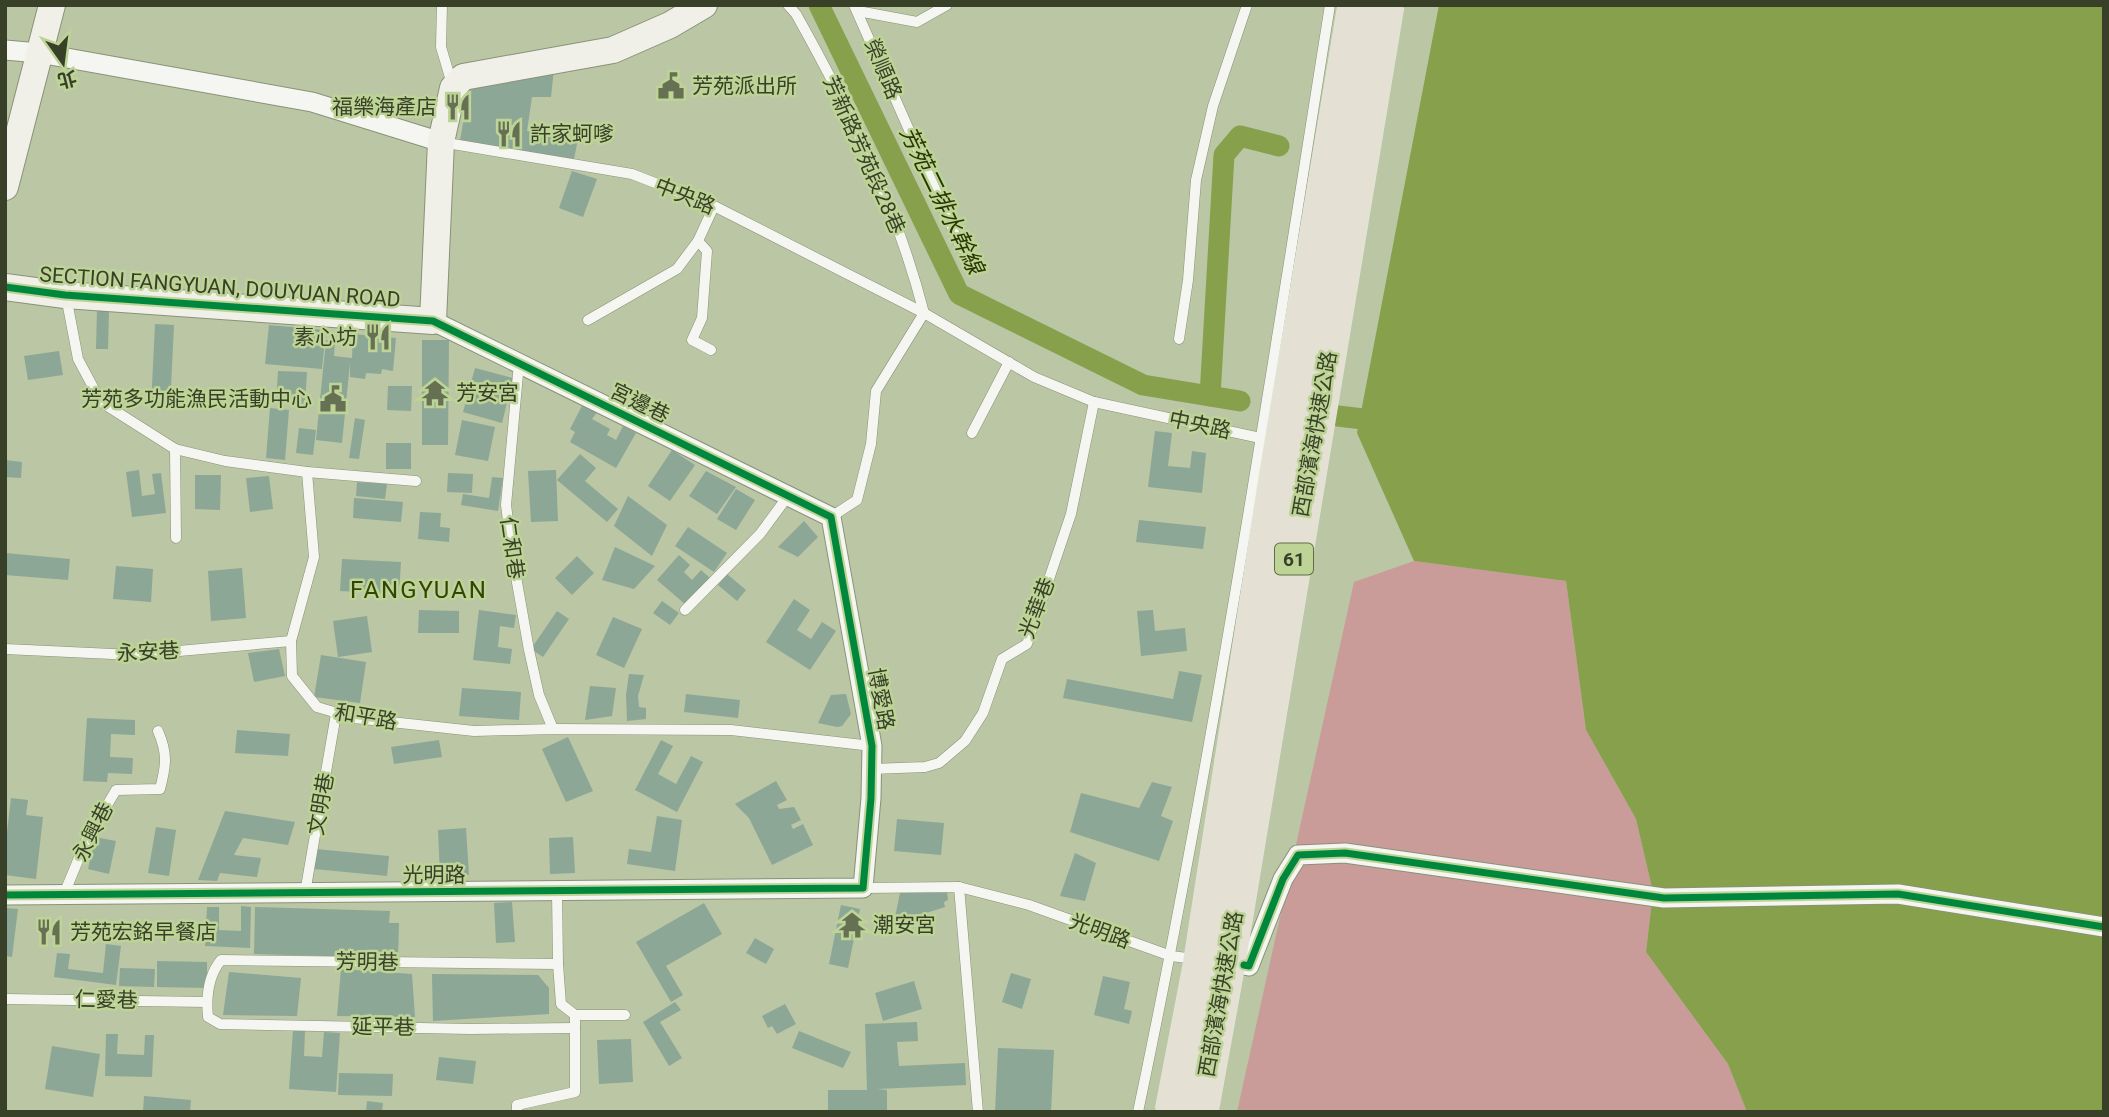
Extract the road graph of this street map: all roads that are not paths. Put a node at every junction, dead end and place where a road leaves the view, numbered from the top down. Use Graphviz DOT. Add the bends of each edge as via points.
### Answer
graph roads {
  1 [pos="52,5"];
  2 [pos="442,5"];
  3 [pos="704,5"];
  4 [pos="788,5"];
  5 [pos="947,5"];
  6 [pos="1247,5"];
  7 [pos="1331,5"];
  8 [pos="1356,5"];
  9 [pos="1386,5"];
  10 [pos="856,8"];
  11 [pos="5,50"];
  12 [pos="39,53"];
  13 [pos="453,88"];
  14 [pos="441,142"];
  15 [pos="5,187"];
  16 [pos="714,206"];
  17 [pos="698,241"];
  18 [pos="961,248"];
  19 [pos="5,287"];
  20 [pos="65,295"];
  21 [pos="924,313"];
  22 [pos="588,320"];
  23 [pos="433,321"];
  24 [pos="1179,339"];
  25 [pos="711,350"];
  26 [pos="1009,362"];
  27 [pos="519,363"];
  28 [pos="1094,402"];
  29 [pos="972,433"];
  30 [pos="1260,438"];
  31 [pos="1287,444"];
  32 [pos="1301,447"];
  33 [pos="175,449"];
  34 [pos="1327,453"];
  35 [pos="307,472"];
  36 [pos="416,481"];
  37 [pos="788,496"];
  38 [pos="831,517"];
  39 [pos="176,538"];
  40 [pos="685,610"];
  41 [pos="291,641"];
  42 [pos="5,649"];
  43 [pos="337,714"];
  44 [pos="553,729"];
  45 [pos="158,731"];
  46 [pos="872,746"];
  47 [pos="872,769"];
  48 [pos="958,887"];
  49 [pos="863,888"];
  50 [pos="557,892"];
  51 [pos="305,893"];
  52 [pos="64,894"];
  53 [pos="5,895"];
  54 [pos="2104,927"];
  55 [pos="1171,956"];
  56 [pos="558,964"];
  57 [pos="1244,965"];
  58 [pos="5,999"];
  59 [pos="206,1002"];
  60 [pos="575,1015"];
  61 [pos="625,1015"];
  62 [pos="575,1028"];
  63 [pos="517,1112"];
  64 [pos="978,1112"];
  65 [pos="1139,1112"];
  66 [pos="1173,1112"];
  67 [pos="1200,1112"];
  1 -- 12 [label="street"];
  2 -- 13 [label="lane" via="441,47"];
  3 -- 13 [label="street" via="670,26 613,50 463,77"];
  4 -- 21 [label="lane, 芳新路芳苑段28巷" via="830,76 881,186"];
  5 -- 10 [label="lane" via="917,22"];
  6 -- 24 [label="lane" via="1213,106 1196,180"];
  7 -- 30 [label="lane"];
  8 -- 66 [label="highway, 西部濱海快速公路 / 61, bridge" via="1201,966"];
  9 -- 67 [label="highway, 西部濱海快速公路 / 61, bridge"];
  10 -- 18 [label="lane, 榮順路"];
  11 -- 12 [label="street, 中央路"];
  12 -- 14 [label="street, 中央路" via="312,102"];
  12 -- 15 [label="street"];
  13 -- 14 [label="street"];
  14 -- 16 [label="lane, 中央路" via="632,174"];
  14 -- 23 [label="street"];
  16 -- 17 [label="lane"];
  16 -- 21 [label="lane, 中央路"];
  17 -- 22 [label="lane" via="677,270"];
  17 -- 25 [label="lane" via="707,251 707,269 702,318 692,340"];
  19 -- 20 [label="street, SECTION FANGYUAN, DOUYUAN ROAD"];
  20 -- 23 [label="street, SECTION FANGYUAN, DOUYUAN ROAD"];
  20 -- 33 [label="lane" via="78,359 101,402"];
  21 -- 26 [label="lane, 中央路"];
  21 -- 38 [label="lane" via="876,391 871,444 857,500"];
  23 -- 27 [label="street, 宮邊巷"];
  26 -- 28 [label="lane, 中央路"];
  26 -- 29 [label="lane"];
  27 -- 37 [label="street, 宮邊巷"];
  27 -- 44 [label="lane, 仁和巷" via="506,505 529,650 539,695"];
  28 -- 30 [label="lane, 中央路"];
  28 -- 47 [label="lane, 光華巷" via="1071,514 1027,644 1002,659 983,713 965,741 939,763"];
  30 -- 31 [label="lane, 中央路"];
  30 -- 55 [label="lane"];
  32 -- 34 [label="lane"];
  33 -- 35 [label="lane"];
  33 -- 39 [label="lane"];
  35 -- 36 [label="lane"];
  35 -- 41 [label="lane, 和平路" via="314,556"];
  37 -- 38 [label="street, 宮邊巷"];
  37 -- 40 [label="lane" via="760,534"];
  38 -- 46 [label="street, 博愛路"];
  41 -- 42 [label="lane, 永安巷" via="134,655"];
  41 -- 43 [label="lane, 和平路" via="292,677 317,707"];
  43 -- 44 [label="lane, 和平路" via="474,731"];
  43 -- 51 [label="lane, 文明巷"];
  44 -- 46 [label="lane, 和平路" via="731,730"];
  45 -- 52 [label="lane, 永興巷" via="166,765 160,789 116,790 86,841"];
  46 -- 47 [label="street, 博愛路"];
  47 -- 49 [label="street, 博愛路"];
  48 -- 49 [label="lane, 光明路"];
  48 -- 55 [label="lane, 光明路" via="1029,905"];
  48 -- 64 [label="lane"];
  49 -- 50 [label="street, 光明路"];
  50 -- 51 [label="street, 光明路"];
  50 -- 56 [label="lane"];
  51 -- 52 [label="street, 光明路"];
  52 -- 53 [label="street, 光明路"];
  54 -- 57 [label="street" via="1898,894 1664,898 1345,853 1298,855 1283,879 1249,966"];
  55 -- 57 [label="lane, 光明路"];
  55 -- 65 [label="lane"];
  56 -- 59 [label="lane, 芳明巷" via="221,960 212,971"];
  56 -- 60 [label="lane" via="561,1003"];
  58 -- 59 [label="lane, 仁愛巷"];
  59 -- 62 [label="lane, 延平巷" via="208,1017 220,1024"];
  60 -- 61 [label="lane"];
  60 -- 62 [label="lane"];
  62 -- 63 [label="lane" via="575,1091 517,1105"];
}
